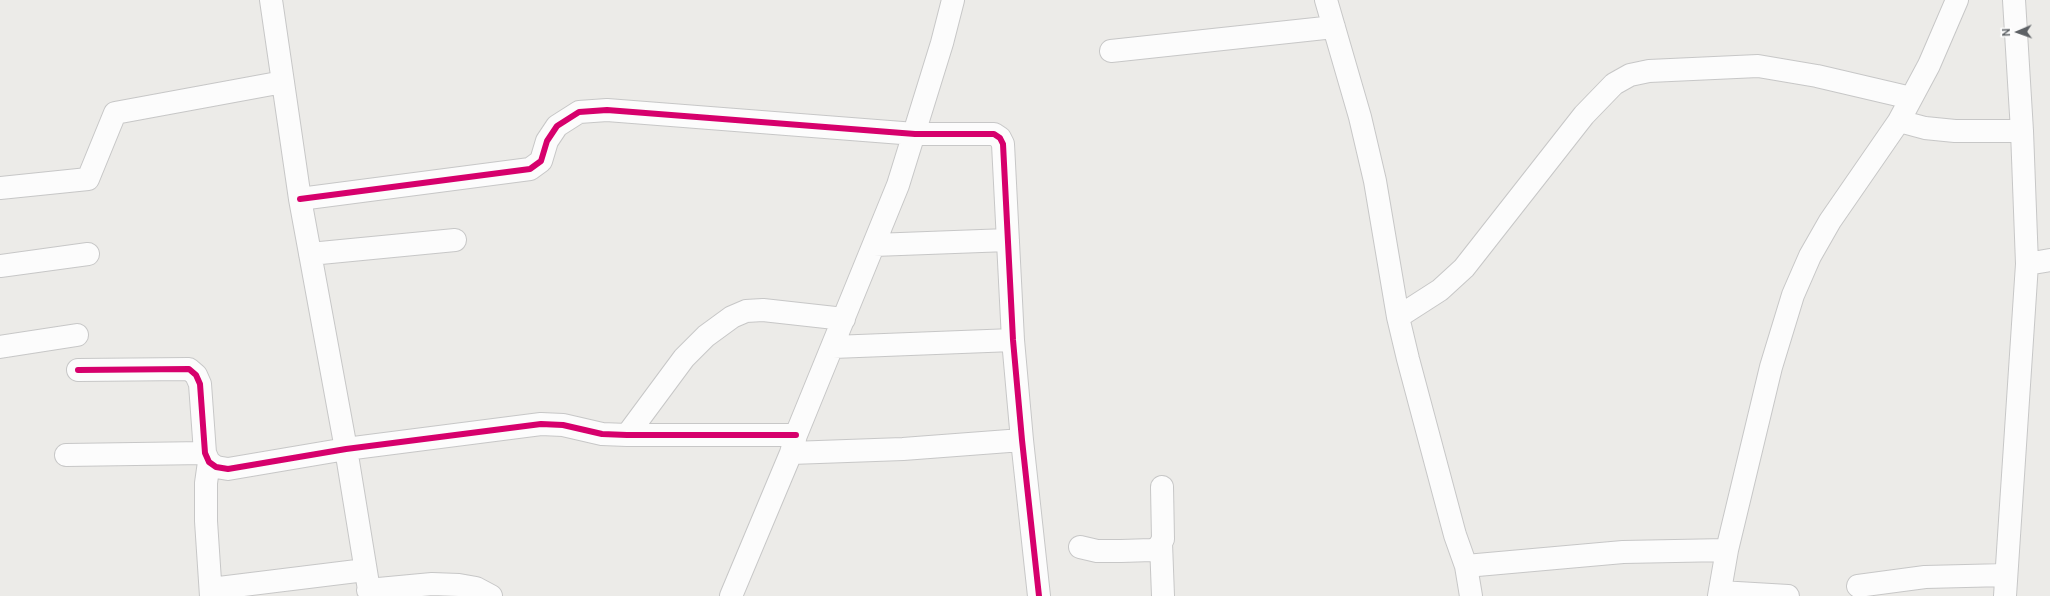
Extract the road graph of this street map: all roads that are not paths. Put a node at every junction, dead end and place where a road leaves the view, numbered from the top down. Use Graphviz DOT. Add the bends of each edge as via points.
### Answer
graph roads {
  1 [pos="271,0"];
  2 [pos="952,0"];
  3 [pos="1326,0"];
  4 [pos="1957,0"];
  5 [pos="2014,0"];
  6 [pos="1334,27"];
  7 [pos="1111,51"];
  8 [pos="283,82"];
  9 [pos="1911,98"];
  10 [pos="1899,121"];
  11 [pos="2022,131"];
  12 [pos="915,134"];
  13 [pos="0,188"];
  14 [pos="300,199"];
  15 [pos="455,240"];
  16 [pos="1008,240"];
  17 [pos="874,245"];
  18 [pos="88,254"];
  19 [pos="310,254"];
  20 [pos="2050,260"];
  21 [pos="2027,264"];
  22 [pos="0,266"];
  23 [pos="1398,317"];
  24 [pos="844,319"];
  25 [pos="78,335"];
  26 [pos="1013,340"];
  27 [pos="0,347"];
  28 [pos="833,347"];
  29 [pos="78,370"];
  30 [pos="627,435"];
  31 [pos="1022,440"];
  32 [pos="793,444"];
  33 [pos="346,449"];
  34 [pos="66,455"];
  35 [pos="207,458"];
  36 [pos="1162,487"];
  37 [pos="1161,543"];
  38 [pos="1080,548"];
  39 [pos="1727,550"];
  40 [pos="1466,566"];
  41 [pos="368,585"];
  42 [pos="1858,586"];
  43 [pos="2006,586"];
  44 [pos="211,593"];
  45 [pos="1719,594"];
  46 [pos="491,596"];
  47 [pos="731,596"];
  48 [pos="1039,596"];
  49 [pos="1163,596"];
  50 [pos="1472,596"];
  51 [pos="1788,596"];
  1 -- 8 [label="street"];
  2 -- 12 [label="street"];
  3 -- 6 [label="street"];
  4 -- 9 [label="street" via="1929,65"];
  5 -- 11 [label="street"];
  6 -- 7 [label="street"];
  6 -- 23 [label="street" via="1375,181"];
  8 -- 13 [label="street" via="115,113 88,179"];
  8 -- 14 [label="street"];
  9 -- 10 [label="street"];
  9 -- 23 [label="street" via="1817,76 1758,66 1649,70 1630,75 1614,84 1584,116 1464,268 1440,290"];
  10 -- 11 [label="street" via="1925,128 1955,131"];
  10 -- 39 [label="street" via="1830,221 1810,256 1793,295 1771,367"];
  11 -- 21 [label="street"];
  12 -- 14 [label="street" via="642,112 579,112 557,126 547,141 540,161 530,169"];
  12 -- 16 [label="street" via="982,132 1000,138 1003,144"];
  12 -- 17 [label="street" via="898,186"];
  14 -- 19 [label="street"];
  15 -- 19 [label="street"];
  16 -- 17 [label="street"];
  16 -- 26 [label="street"];
  17 -- 24 [label="street"];
  18 -- 22 [label="street"];
  19 -- 33 [label="street"];
  20 -- 21 [label="street"];
  21 -- 43 [label="street"];
  23 -- 40 [label="street" via="1444,497"];
  24 -- 28 [label="street"];
  24 -- 30 [label="street" via="763,310 746,311 732,317 706,336 684,358"];
  25 -- 27 [label="street"];
  26 -- 28 [label="street"];
  26 -- 31 [label="street"];
  28 -- 32 [label="street"];
  29 -- 35 [label="street" via="189,369 196,375 200,384"];
  30 -- 32 [label="street"];
  30 -- 33 [label="street" via="602,434 562,425 541,424"];
  31 -- 32 [label="street" via="903,449"];
  31 -- 48 [label="street"];
  32 -- 47 [label="street"];
  33 -- 35 [label="street" via="228,468 216,468"];
  33 -- 41 [label="street"];
  34 -- 35 [label="street"];
  35 -- 44 [label="street" via="206,521"];
  36 -- 37 [label="street"];
  37 -- 38 [label="street" via="1152,550 1121,552"];
  37 -- 49 [label="street"];
  39 -- 40 [label="street" via="1623,552"];
  39 -- 45 [label="street"];
  40 -- 50 [label="street"];
  41 -- 44 [label="street"];
  41 -- 46 [label="street" via="459,585 476,588"];
  42 -- 43 [label="street" via="1925,577"];
  45 -- 51 [label="street"];
}
